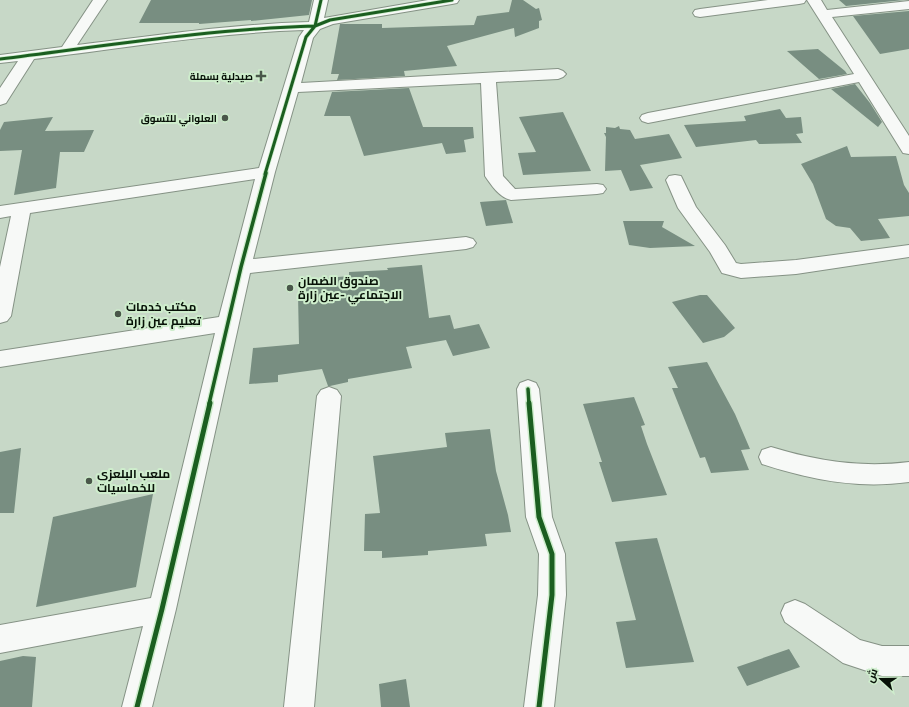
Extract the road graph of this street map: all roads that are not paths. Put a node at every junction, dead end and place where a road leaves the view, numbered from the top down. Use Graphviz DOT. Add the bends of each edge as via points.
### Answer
graph roads {
  1 [pos="100,0"];
  2 [pos="321,0"];
  3 [pos="452,0"];
  4 [pos="799,0"];
  5 [pos="814,0"];
  6 [pos="909,5"];
  7 [pos="700,13"];
  8 [pos="823,14"];
  9 [pos="315,26"];
  10 [pos="67,50"];
  11 [pos="29,55"];
  12 [pos="0,59"];
  13 [pos="558,74"];
  14 [pos="863,77"];
  15 [pos="488,78"];
  16 [pos="292,88"];
  17 [pos="0,100"];
  18 [pos="648,118"];
  19 [pos="904,133"];
  20 [pos="909,149"];
  21 [pos="266,172"];
  22 [pos="675,180"];
  23 [pos="597,189"];
  24 [pos="22,208"];
  25 [pos="0,212"];
  26 [pos="466,243"];
  27 [pos="909,251"];
  28 [pos="241,267"];
  29 [pos="0,316"];
  30 [pos="229,323"];
  31 [pos="0,359"];
  32 [pos="528,389"];
  33 [pos="329,396"];
  34 [pos="771,457"];
  35 [pos="909,472"];
  36 [pos="162,609"];
  37 [pos="795,613"];
  38 [pos="0,639"];
  39 [pos="909,661"];
  40 [pos="137,707"];
  41 [pos="299,707"];
  42 [pos="539,707"];
  1 -- 10 [label="street"];
  2 -- 9 [label="street"];
  3 -- 9 [label="street" via="330,20"];
  4 -- 7 [label="street"];
  5 -- 8 [label="street"];
  6 -- 8 [label="street"];
  8 -- 14 [label="street"];
  9 -- 10 [label="street" via="231,31"];
  9 -- 16 [label="street" via="306,37"];
  10 -- 11 [label="street"];
  11 -- 12 [label="street"];
  11 -- 17 [label="street"];
  13 -- 15 [label="street"];
  14 -- 18 [label="street"];
  14 -- 19 [label="street"];
  15 -- 16 [label="street"];
  15 -- 23 [label="street" via="494,176 500,185 511,194"];
  16 -- 21 [label="street"];
  19 -- 20 [label="street"];
  21 -- 24 [label="street"];
  21 -- 28 [label="street"];
  22 -- 27 [label="street" via="687,208 729,268 741,271 796,267"];
  24 -- 25 [label="street"];
  24 -- 29 [label="street"];
  26 -- 28 [label="street"];
  28 -- 30 [label="street"];
  30 -- 31 [label="street"];
  30 -- 36 [label="street"];
  32 -- 42 [label="street" via="540,517 552,554 552,595"];
  33 -- 41 [label="street"];
  34 -- 35 [label="street" via="792,465 834,473 880,475"];
  36 -- 38 [label="street"];
  36 -- 40 [label="street"];
  37 -- 39 [label="street" via="854,654 882,661"];
}
